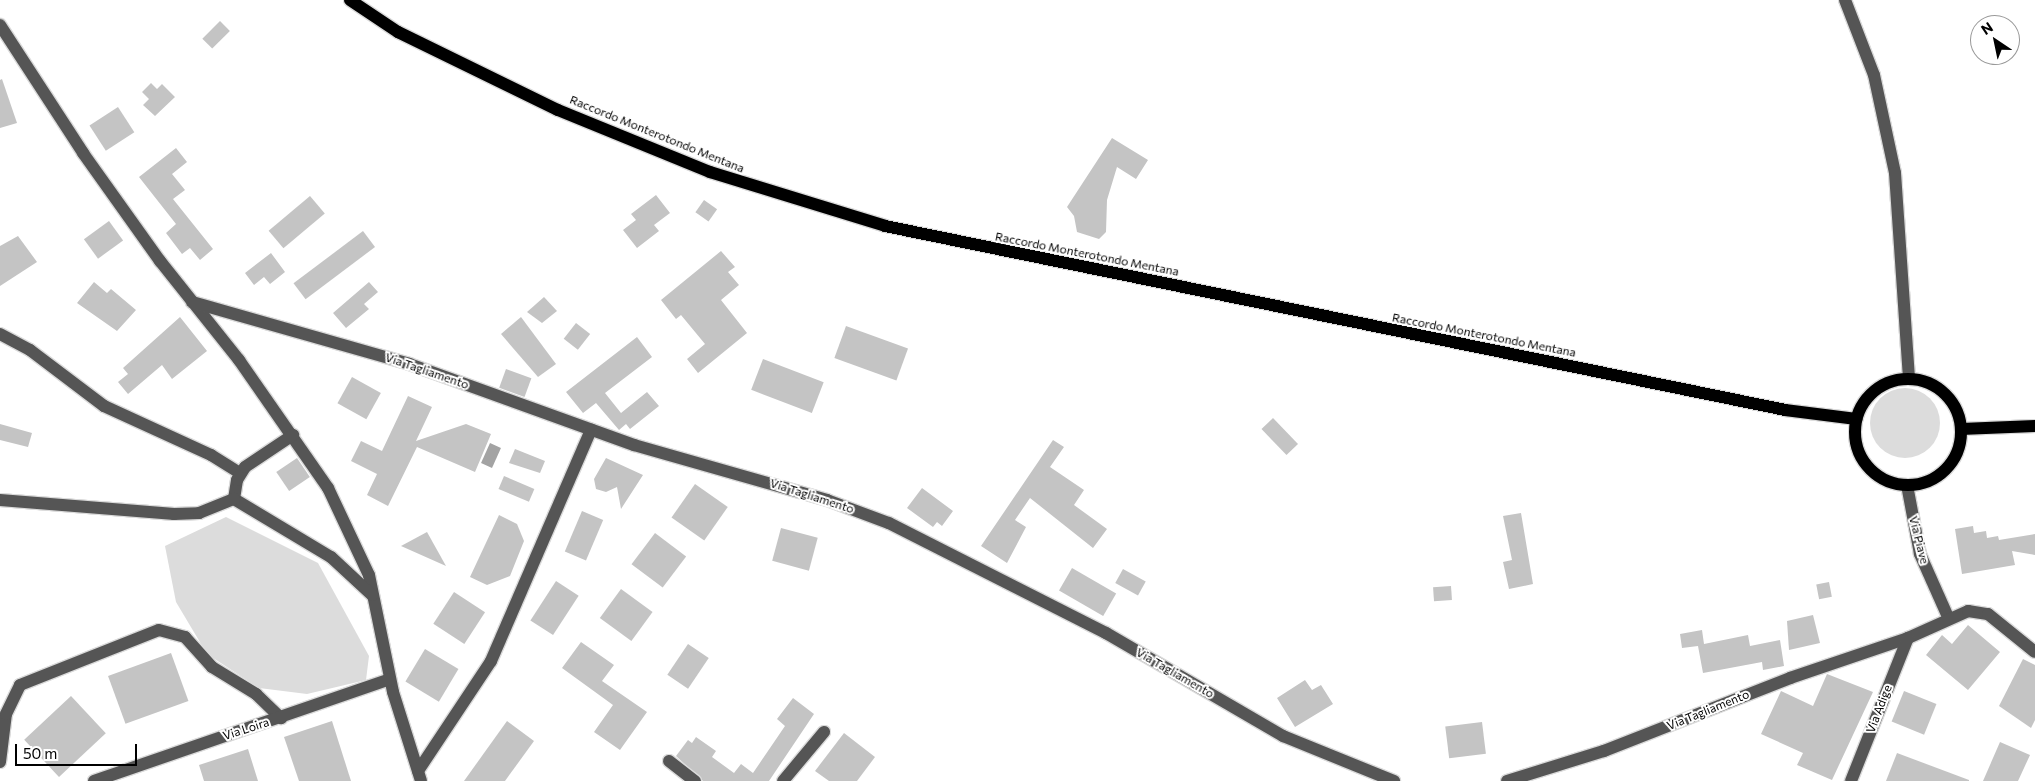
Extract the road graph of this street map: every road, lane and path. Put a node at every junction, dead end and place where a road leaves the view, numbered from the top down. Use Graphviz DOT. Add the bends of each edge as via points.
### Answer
graph roads {
  1 [pos="350,0"];
  2 [pos="1845,0"];
  3 [pos="0,25"];
  4 [pos="192,302"];
  5 [pos="0,334"];
  6 [pos="1909,378"];
  7 [pos="1856,419"];
  8 [pos="2035,426"];
  9 [pos="1961,429"];
  10 [pos="591,430"];
  11 [pos="293,435"];
  12 [pos="240,473"];
  13 [pos="1907,486"];
  14 [pos="234,499"];
  15 [pos="0,500"];
  16 [pos="374,597"];
  17 [pos="1949,619"];
  18 [pos="1908,638"];
  19 [pos="2035,652"];
  20 [pos="390,679"];
  21 [pos="281,718"];
  22 [pos="824,732"];
  23 [pos="669,761"];
  24 [pos="0,762"];
  25 [pos="420,776"];
  26 [pos="97,779"];
  27 [pos="695,781"];
  28 [pos="783,781"];
  29 [pos="1394,781"];
  30 [pos="1507,781"];
  31 [pos="1851,781"];
  1 -- 7 [label="main road, Raccordo Monterotondo Mentana" via="398,32 594,125 731,179 894,229 1766,406"];
  2 -- 6 [label="street" via="1874,75 1895,173"];
  3 -- 4 [label="street" via="83,153"];
  4 -- 10 [label="street, Via Tagliamento" via="409,364"];
  4 -- 11 [label="street"];
  5 -- 12 [label="street" via="30,350 104,406 210,455"];
  6 -- 7 [label="main road" via="1875,389"];
  6 -- 9 [label="main road" via="1939,388 1954,406"];
  7 -- 13 [label="main road" via="1854,435 1865,465 1891,483"];
  8 -- 9 [label="main road"];
  9 -- 13 [label="main road" via="1960,444 1946,469 1921,484"];
  10 -- 25 [label="street" via="498,648"];
  10 -- 29 [label="street, Via Tagliamento" via="888,523 1106,633 1283,736"];
  11 -- 12 [label="street"];
  11 -- 16 [label="street" via="335,502 369,575"];
  12 -- 14 [label="street"];
  13 -- 17 [label="street, Via Piave" via="1920,554"];
  14 -- 15 [label="street" via="204,512 174,514"];
  14 -- 16 [label="street" via="331,557"];
  16 -- 20 [label="street"];
  17 -- 18 [label="street, Via Tagliamento"];
  17 -- 19 [label="street, Via Tagliamento" via="1968,611 1984,611"];
  18 -- 30 [label="street, Via Tagliamento" via="1790,678 1604,751"];
  18 -- 31 [label="street, Via Adige"];
  20 -- 21 [label="street, Via Loira"];
  20 -- 25 [label="street"];
  21 -- 24 [label="street" via="256,694 212,668 185,637 159,630 20,684 6,714"];
  21 -- 26 [label="street, Via Loira"];
  22 -- 28 [label="street"];
  23 -- 27 [label="street"];
}
